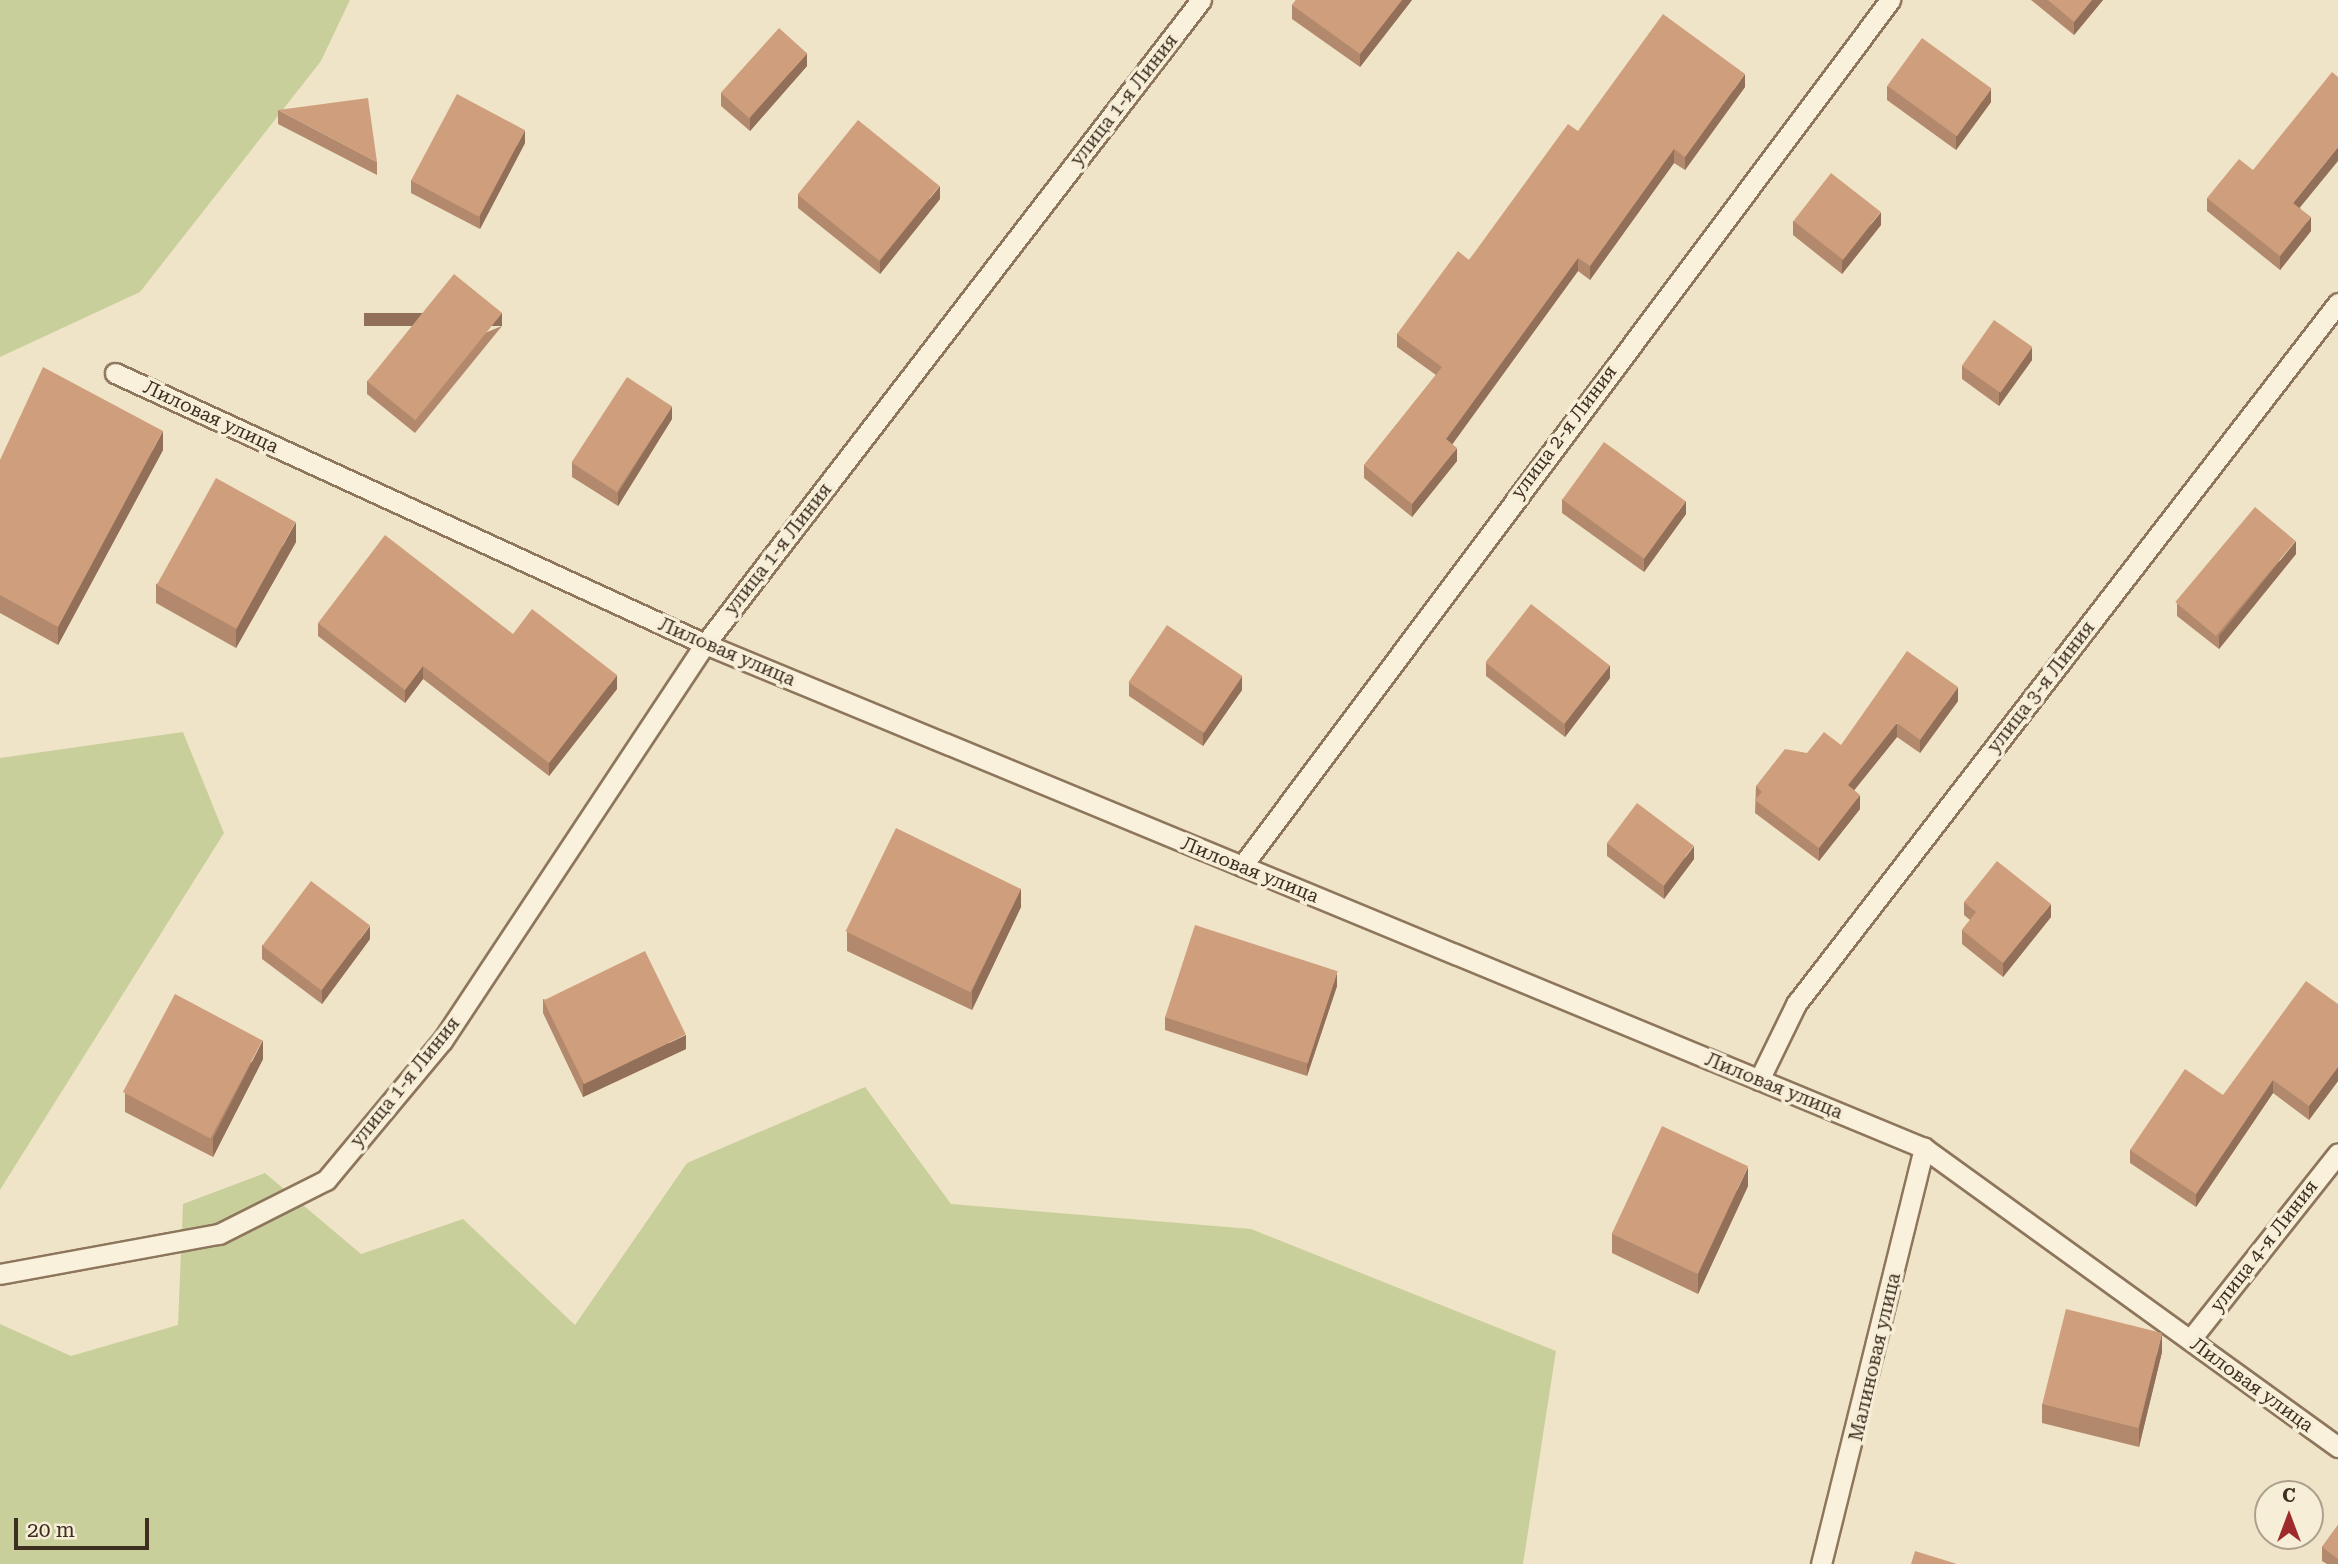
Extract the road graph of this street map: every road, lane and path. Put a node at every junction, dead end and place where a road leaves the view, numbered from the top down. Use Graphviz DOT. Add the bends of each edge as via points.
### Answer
graph roads {
  1 [pos="1201,0"];
  2 [pos="1890,0"];
  3 [pos="2338,303"];
  4 [pos="115,373"];
  5 [pos="705,644"];
  6 [pos="1242,866"];
  7 [pos="1759,1080"];
  8 [pos="1924,1148"];
  9 [pos="2338,1153"];
  10 [pos="0,1274"];
  11 [pos="2190,1340"];
  12 [pos="2338,1447"];
  13 [pos="1821,1564"];
  1 -- 5 [label="lane, улица 1-я Линия"];
  2 -- 6 [label="lane, улица 2-я Линия"];
  3 -- 7 [label="lane, улица 3-я Линия" via="1796,1004"];
  4 -- 5 [label="lane, Лиловая улица"];
  5 -- 6 [label="lane, Лиловая улица"];
  5 -- 10 [label="lane, улица 1-я Линия" via="442,1041 326,1181 219,1234"];
  6 -- 7 [label="lane, Лиловая улица"];
  7 -- 8 [label="lane, Лиловая улица"];
  8 -- 11 [label="lane, Лиловая улица"];
  8 -- 13 [label="lane, Малиновая улица"];
  9 -- 11 [label="lane, улица 4-я Линия"];
  11 -- 12 [label="lane, Лиловая улица"];
}
